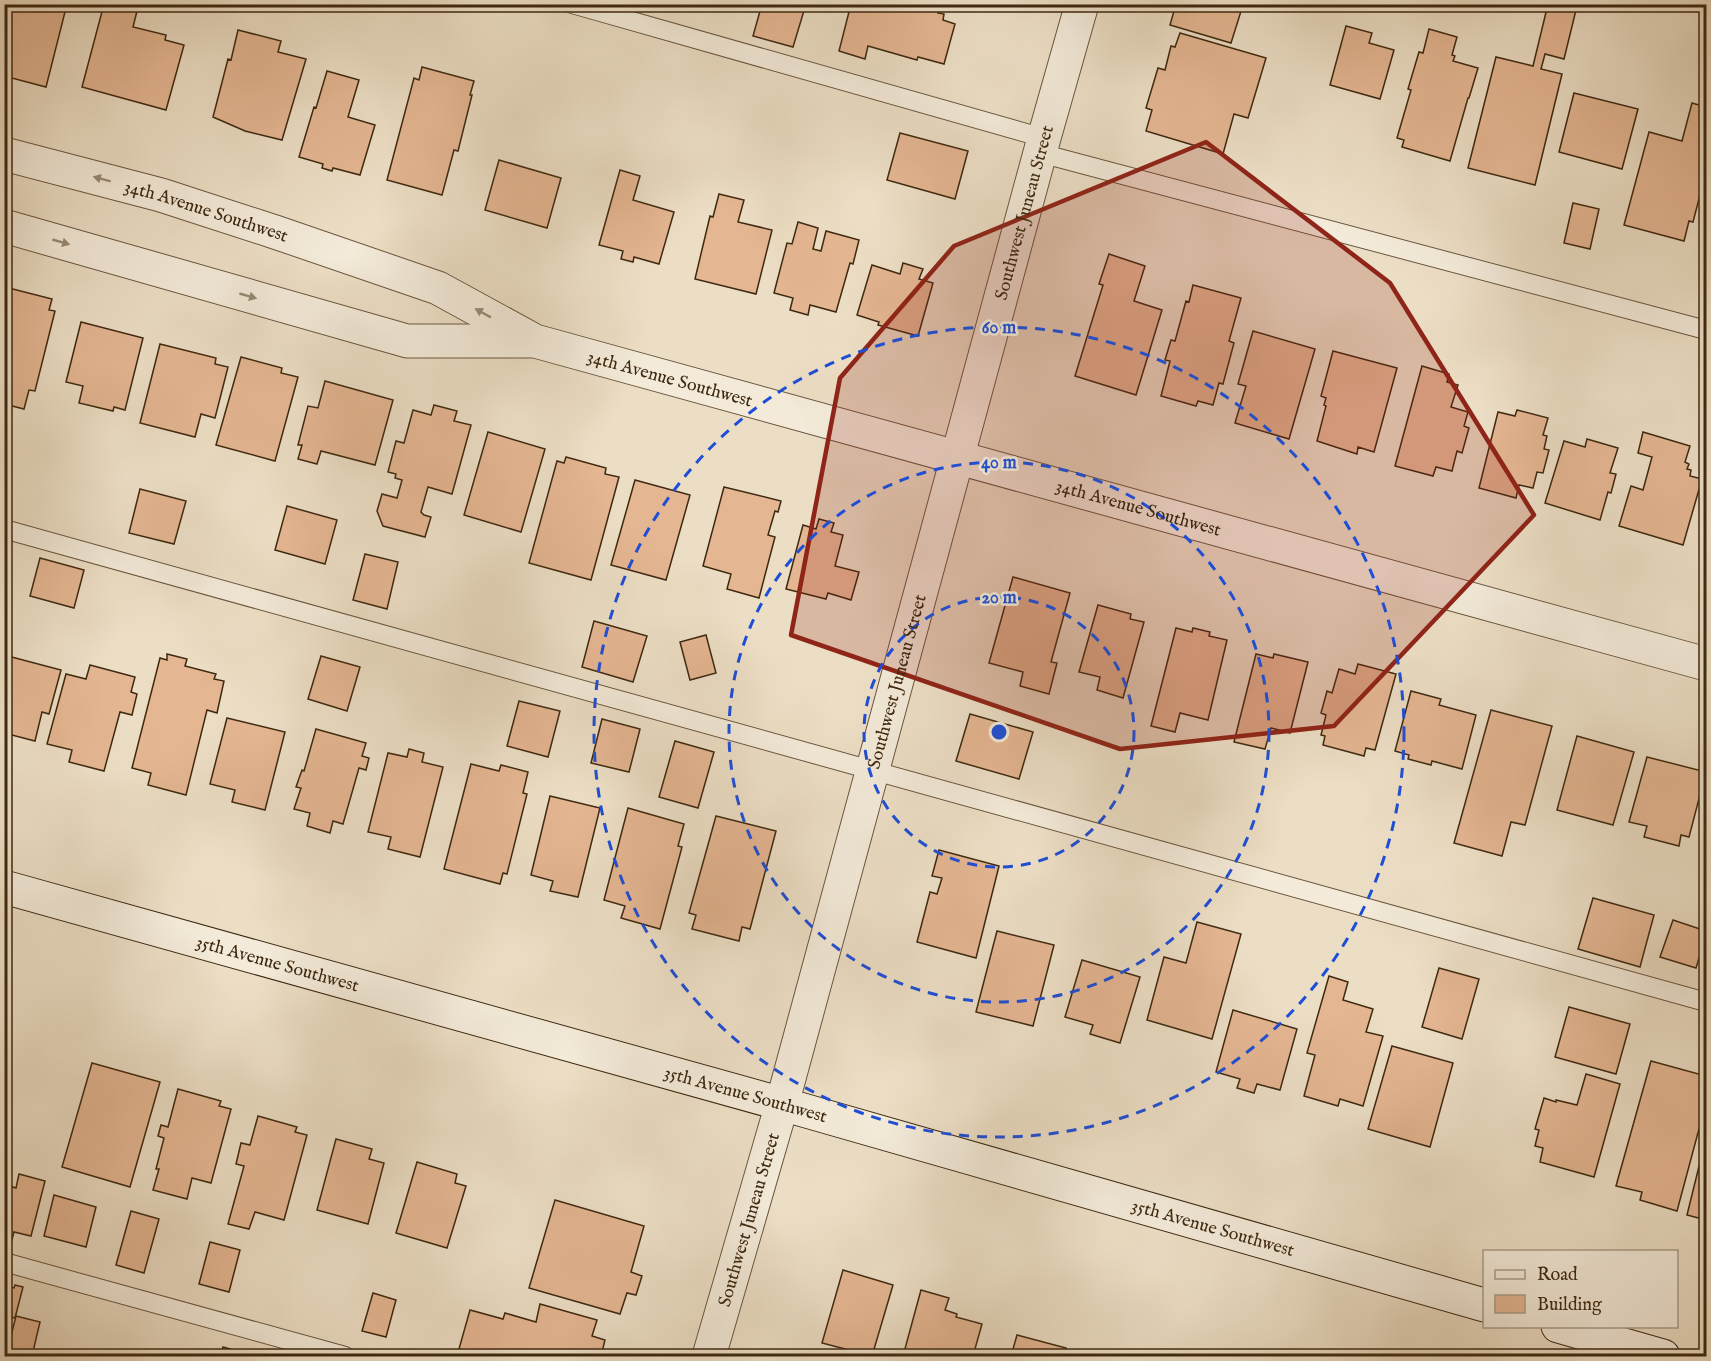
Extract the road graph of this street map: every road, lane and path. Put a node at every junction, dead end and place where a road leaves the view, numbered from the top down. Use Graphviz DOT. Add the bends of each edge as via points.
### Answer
graph roads {
  1 [pos="572,4"];
  2 [pos="1082,4"];
  3 [pos="1042,146"];
  4 [pos="4,154"];
  5 [pos="4,226"];
  6 [pos="1707,330"];
  7 [pos="535,341"];
  8 [pos="957,457"];
  9 [pos="4,529"];
  10 [pos="1707,664"];
  11 [pos="871,770"];
  12 [pos="4,887"];
  13 [pos="1707,1002"];
  14 [pos="782,1104"];
  15 [pos="4,1262"];
  16 [pos="1483,1304"];
  17 [pos="1565,1328"];
  18 [pos="345,1356"];
  19 [pos="709,1356"];
  20 [pos="1663,1356"];
  1 -- 3 [label="lane"];
  2 -- 3 [label="street, Southwest Juneau Street"];
  3 -- 6 [label="lane"];
  3 -- 8 [label="street, Southwest Juneau Street"];
  7 -- 4 [label="street, 34th Avenue Southwest, one-way" via="438,288 161,195"];
  5 -- 7 [label="street, 34th Avenue Southwest, one-way" via="406,341"];
  7 -- 8 [label="street, 34th Avenue Southwest"];
  8 -- 10 [label="street, 34th Avenue Southwest"];
  8 -- 11 [label="street, Southwest Juneau Street"];
  9 -- 11 [label="lane"];
  11 -- 13 [label="lane"];
  11 -- 14 [label="street, Southwest Juneau Street"];
  12 -- 14 [label="street, 35th Avenue Southwest"];
  14 -- 16 [label="street, 35th Avenue Southwest"];
  14 -- 19 [label="street, Southwest Juneau Street"];
  15 -- 18 [label="lane"];
  17 -- 20 [label="street"];
}
